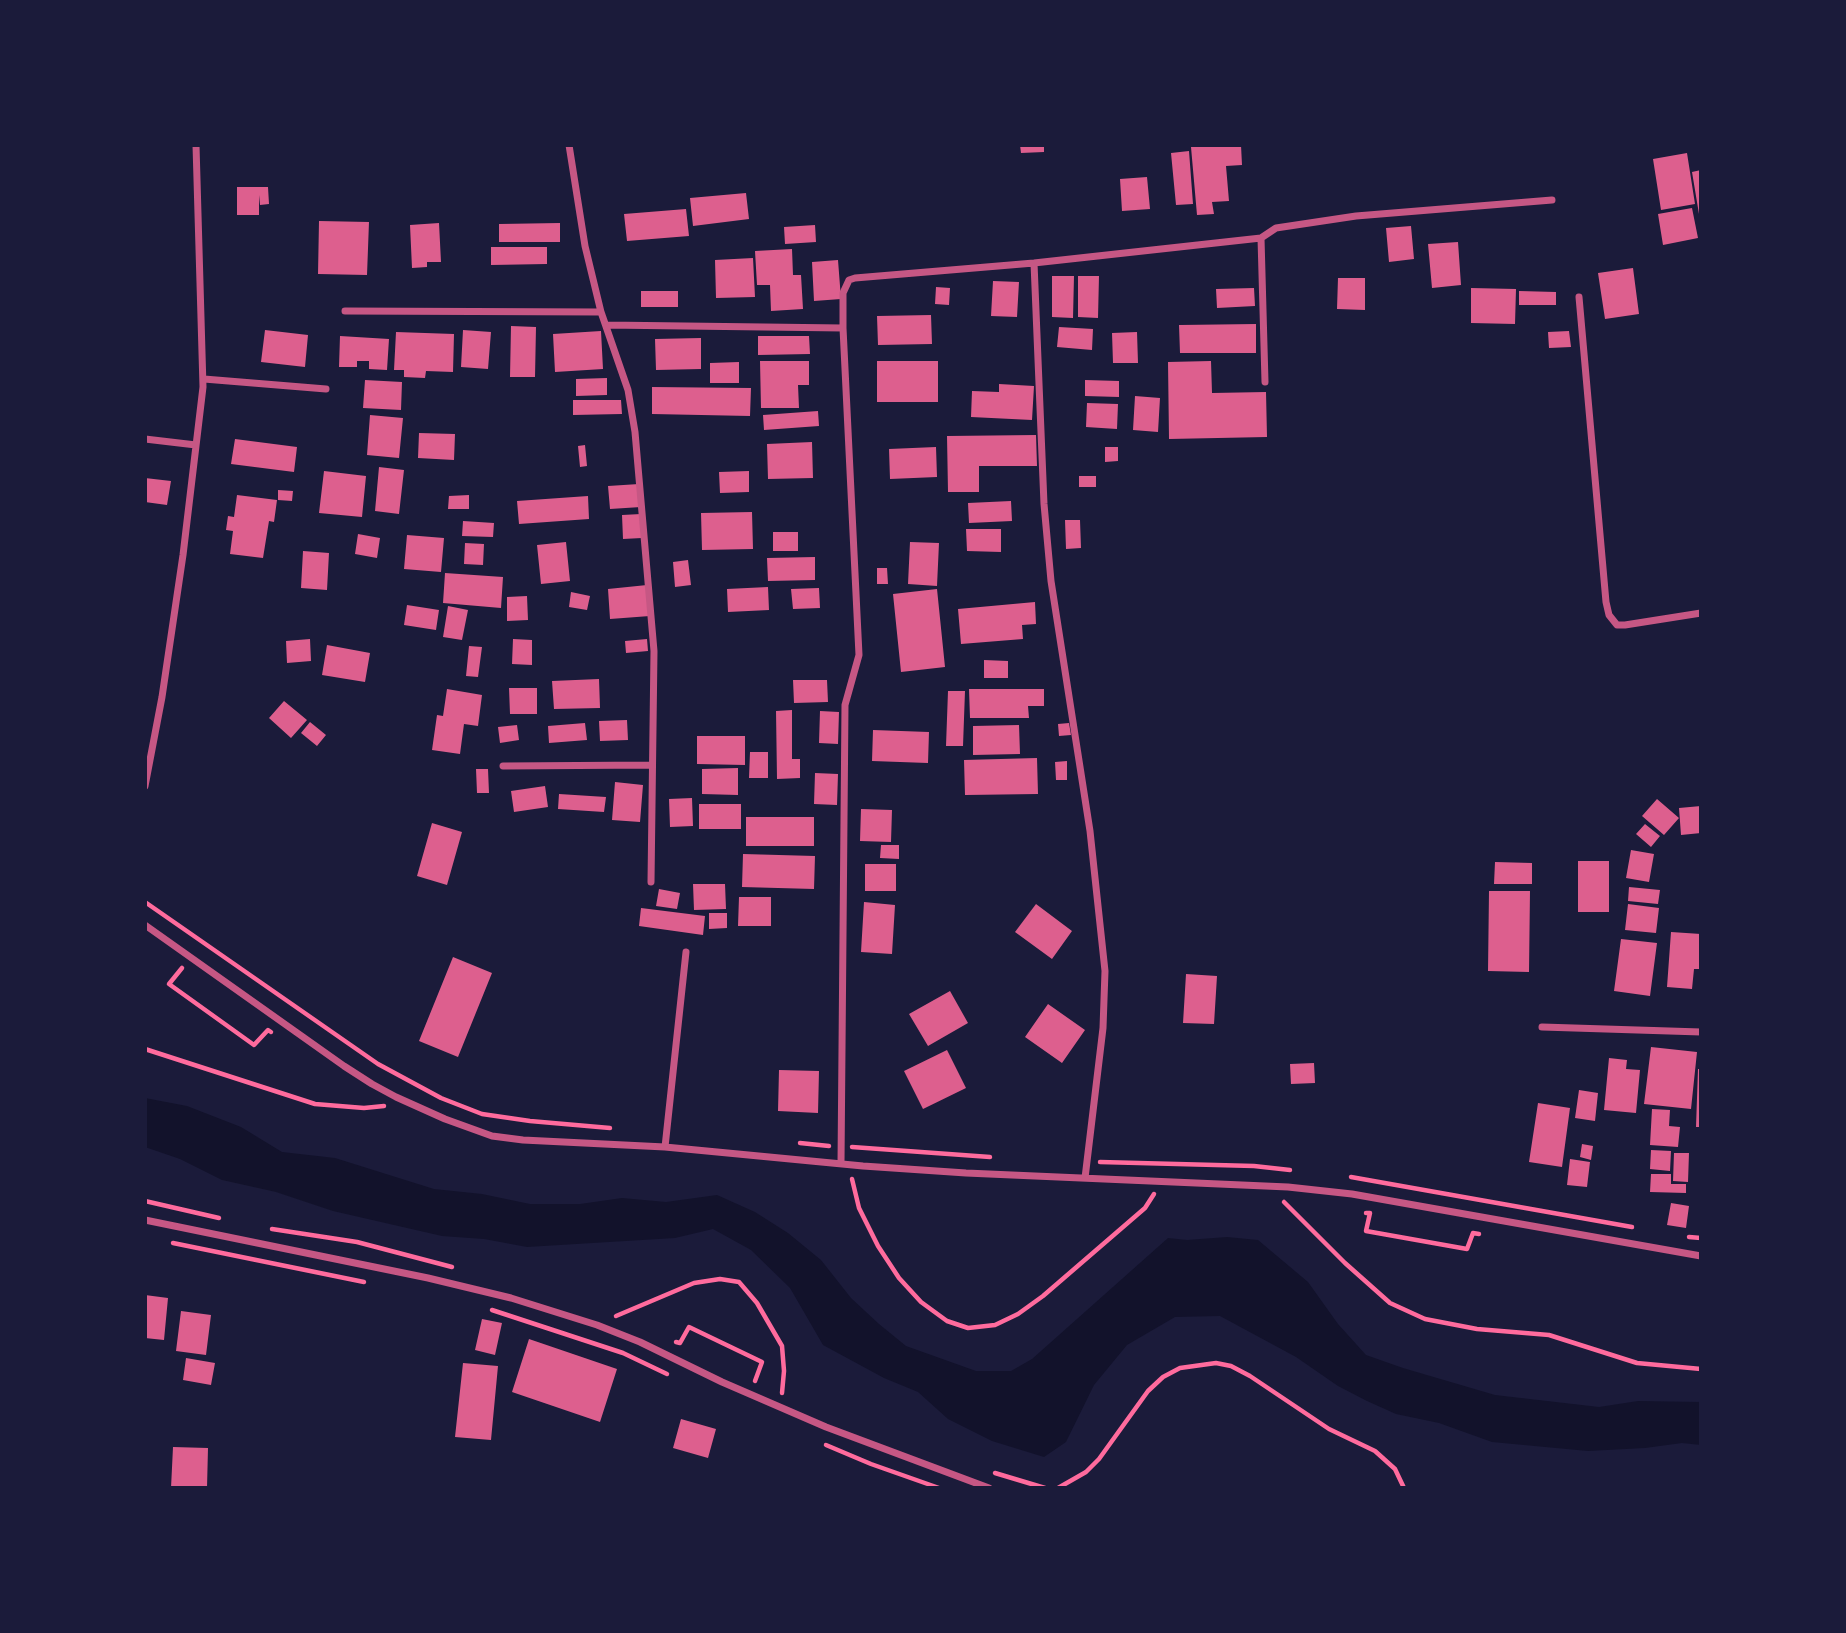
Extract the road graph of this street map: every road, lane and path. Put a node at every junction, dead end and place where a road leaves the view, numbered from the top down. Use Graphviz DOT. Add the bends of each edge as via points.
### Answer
graph roads {
  1 [pos="196,145"];
  2 [pos="569,145"];
  3 [pos="1552,200"];
  4 [pos="1261,237"];
  5 [pos="1034,263"];
  6 [pos="1579,297"];
  7 [pos="345,311"];
  8 [pos="601,312"];
  9 [pos="606,325"];
  10 [pos="843,328"];
  11 [pos="204,379"];
  12 [pos="1265,382"];
  13 [pos="326,389"];
  14 [pos="145,439"];
  15 [pos="196,445"];
  16 [pos="1701,613"];
  17 [pos="652,765"];
  18 [pos="503,766"];
  19 [pos="145,786"];
  20 [pos="651,882"];
  21 [pos="145,902"];
  22 [pos="145,925"];
  23 [pos="686,952"];
  24 [pos="1542,1027"];
  25 [pos="1701,1032"];
  26 [pos="145,1049"];
  27 [pos="384,1106"];
  28 [pos="612,1128"];
  29 [pos="787,1142"];
  30 [pos="665,1147"];
  31 [pos="841,1147"];
  32 [pos="996,1158"];
  33 [pos="1087,1161"];
  34 [pos="841,1163"];
  35 [pos="1293,1171"];
  36 [pos="1346,1177"];
  37 [pos="1085,1178"];
  38 [pos="852,1180"];
  39 [pos="1154,1194"];
  40 [pos="1284,1202"];
  41 [pos="145,1220"];
  42 [pos="1635,1227"];
  43 [pos="1688,1237"];
  44 [pos="1701,1238"];
  45 [pos="172,1243"];
  46 [pos="1701,1256"];
  47 [pos="374,1284"];
  48 [pos="491,1310"];
  49 [pos="629,1321"];
  50 [pos="667,1338"];
  51 [pos="1701,1369"];
  52 [pos="671,1376"];
  53 [pos="764,1384"];
  54 [pos="773,1388"];
  55 [pos="824,1444"];
  56 [pos="939,1488"];
  57 [pos="989,1488"];
  58 [pos="1058,1488"];
  59 [pos="1404,1488"];
  1 -- 11 [label="street"];
  2 -- 8 [label="street"];
  3 -- 4 [label="street" via="1356,216 1276,228"];
  4 -- 5 [label="street"];
  4 -- 12 [label="street"];
  5 -- 10 [label="street" via="849,280 843,293"];
  5 -- 33 [label="street" via="1051,581 1090,831 1105,971"];
  6 -- 16 [label="street" via="1609,615 1617,625 1625,625"];
  7 -- 8 [label="street"];
  8 -- 9 [label="street"];
  9 -- 10 [label="street"];
  9 -- 17 [label="street" via="628,390 635,432 654,651"];
  10 -- 31 [label="street" via="859,655 845,705"];
  11 -- 13 [label="street"];
  11 -- 15 [label="street"];
  14 -- 15 [label="street"];
  15 -- 19 [label="street" via="162,697"];
  17 -- 18 [label="street"];
  17 -- 20 [label="street"];
  21 -- 28 [label="path" via="378,1065 441,1098 482,1114"];
  22 -- 30 [label="street" via="344,1066 445,1119 492,1136 523,1140"];
  23 -- 30 [label="street"];
  24 -- 25 [label="street"];
  26 -- 27 [label="path" via="315,1104"];
  29 -- 31 [label="path"];
  30 -- 34 [label="street"];
  31 -- 32 [label="path"];
  31 -- 34 [label="street"];
  33 -- 35 [label="path"];
  33 -- 37 [label="street"];
  34 -- 37 [label="street"];
  36 -- 42 [label="path"];
  37 -- 46 [label="street" via="1240,1183 1352,1194"];
  38 -- 39 [label="path" via="859,1208 899,1278 947,1321 968,1328 995,1325 1043,1296 1145,1208"];
  40 -- 51 [label="path" via="1390,1303 1425,1319 1549,1335 1637,1363"];
  41 -- 57 [label="street" via="428,1278 585,1321 826,1427"];
  43 -- 44 [label="path"];
  45 -- 47 [label="path"];
  48 -- 52 [label="path" via="623,1353"];
  49 -- 54 [label="path" via="616,1315 694,1283 739,1282 782,1346 782,1393"];
  50 -- 53 [label="path" via="680,1343 689,1327 762,1362 754,1380"];
  55 -- 56 [label="path"];
  58 -- 59 [label="path" via="1099,1459 1148,1391 1164,1377 1180,1368 1216,1363 1250,1376 1329,1429 1375,1451 1395,1469"];
}
